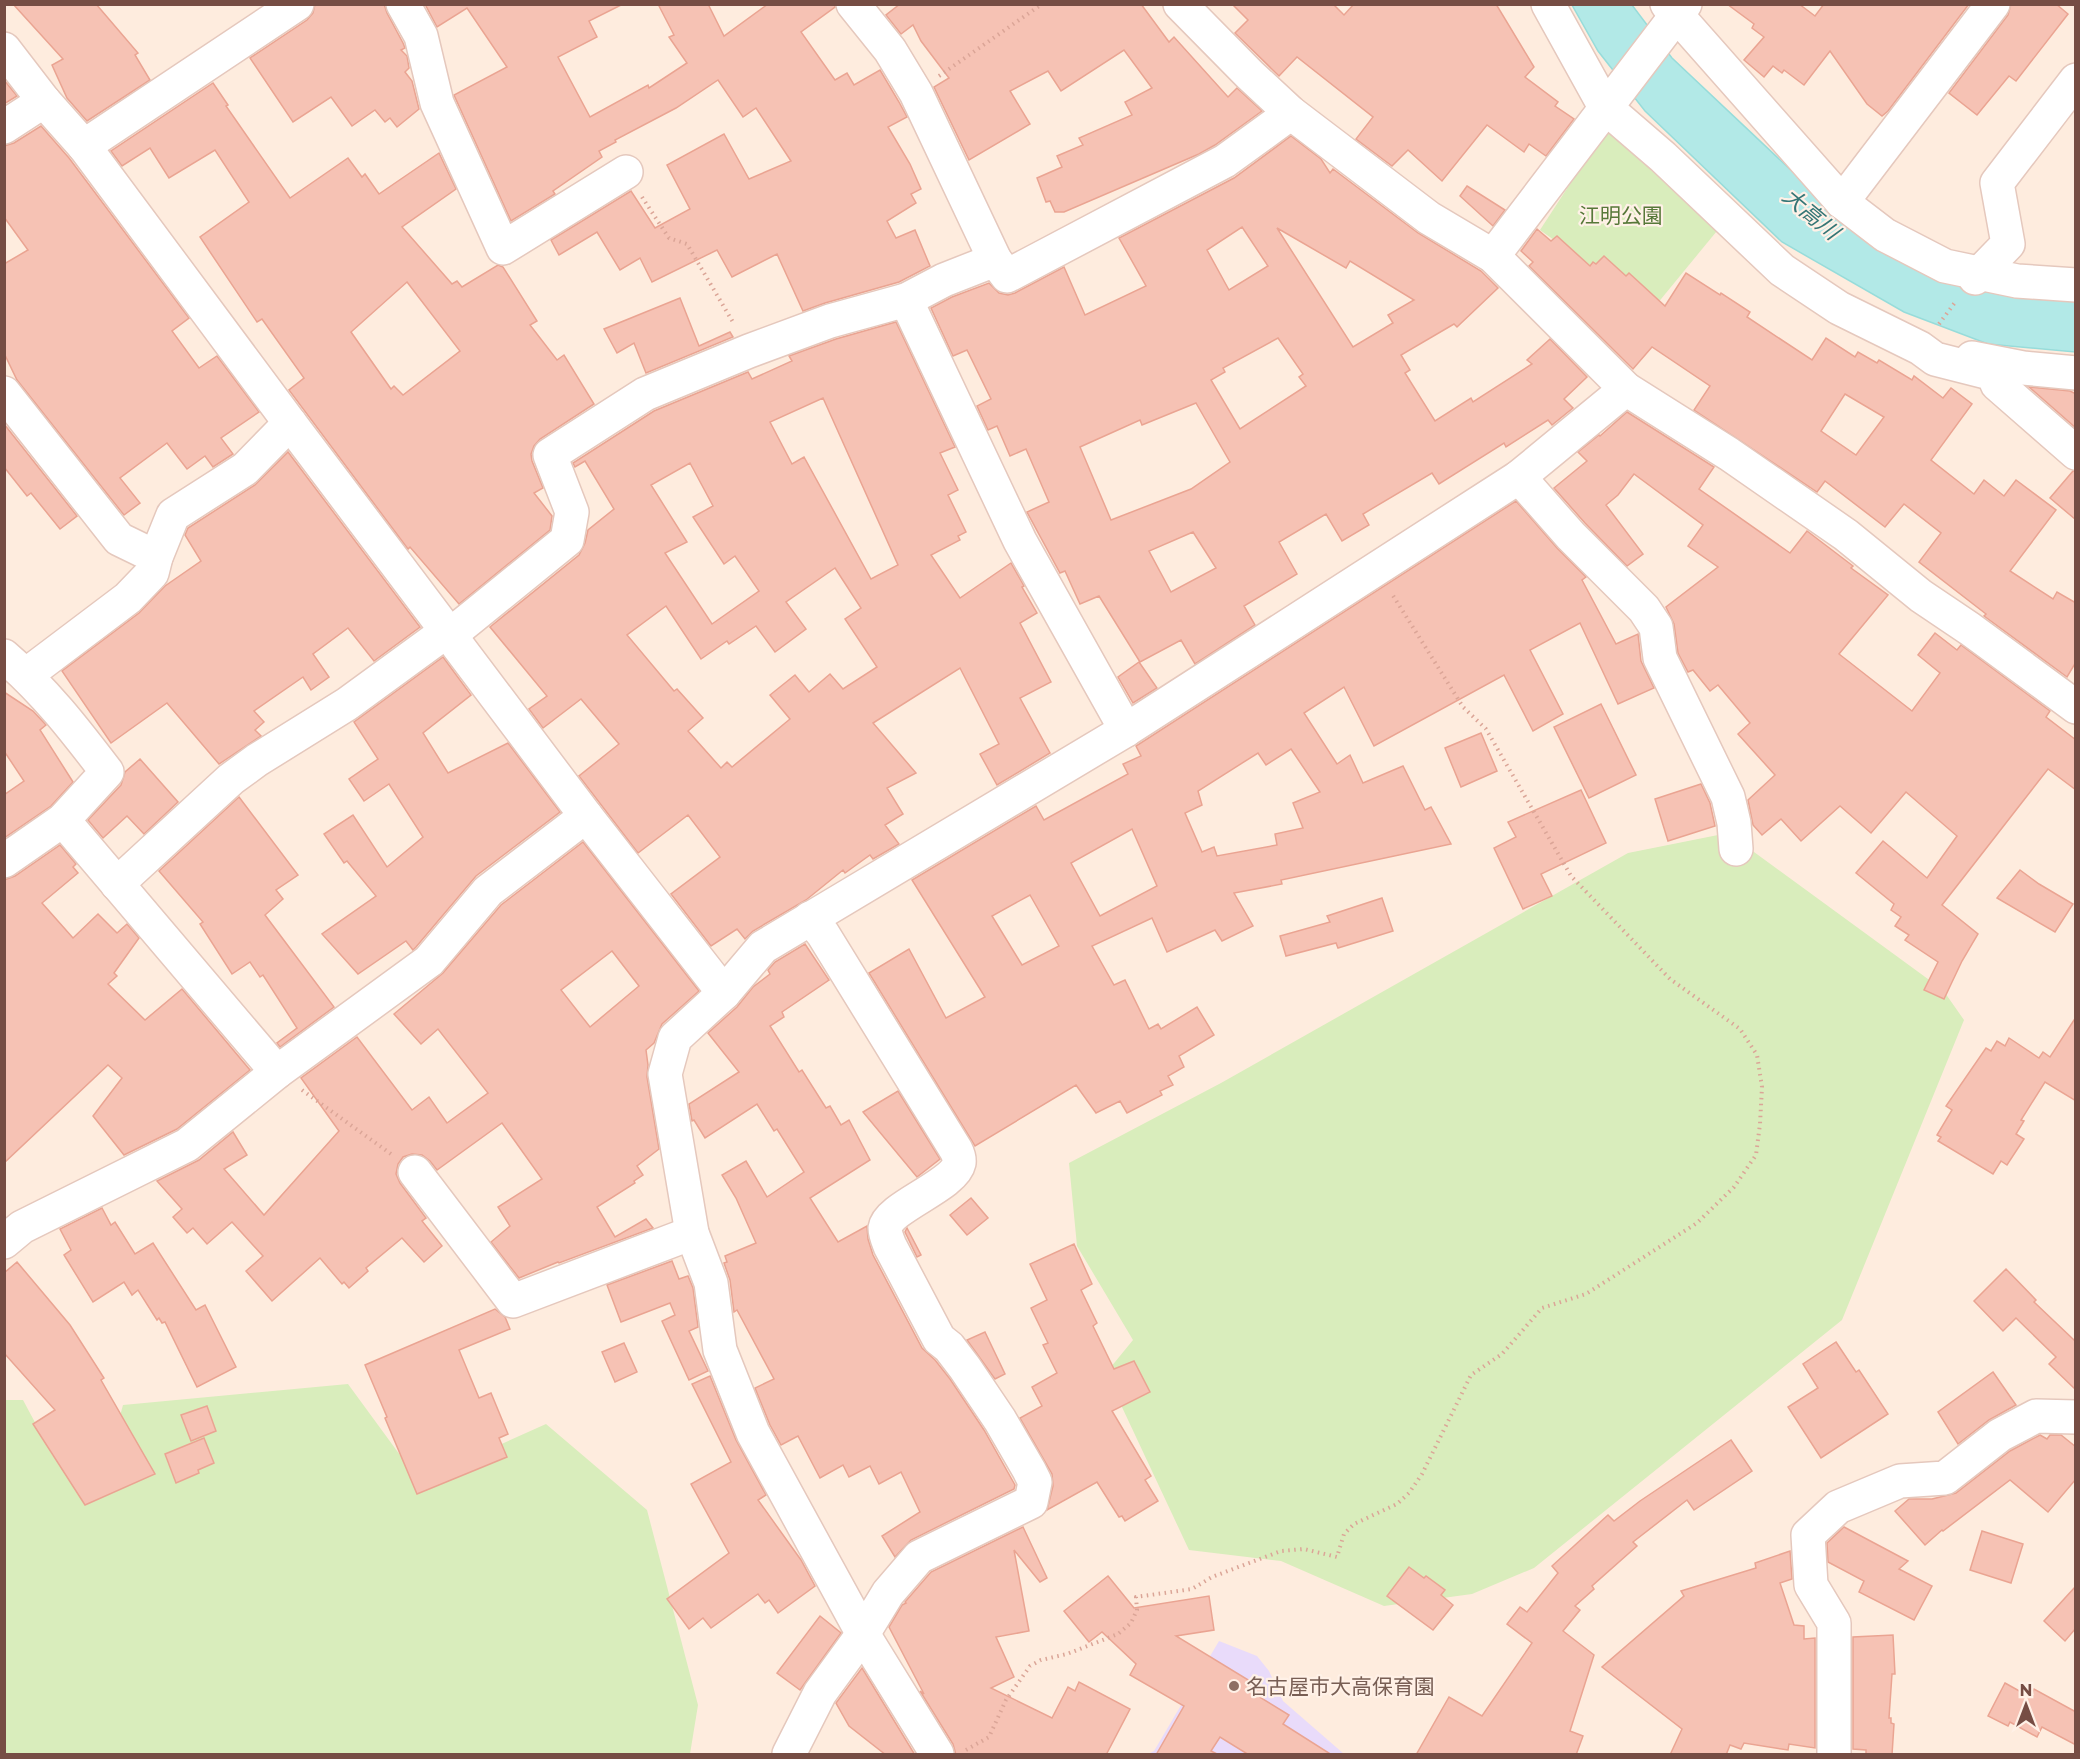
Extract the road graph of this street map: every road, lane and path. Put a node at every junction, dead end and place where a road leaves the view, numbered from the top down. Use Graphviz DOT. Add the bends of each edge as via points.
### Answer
graph roads {
  1 [pos="297,4"];
  2 [pos="403,4"];
  3 [pos="854,4"];
  4 [pos="1042,4"];
  5 [pos="1180,4"];
  6 [pos="1548,4"];
  7 [pos="1993,4"];
  8 [pos="1673,14"];
  9 [pos="4,49"];
  10 [pos="2076,80"];
  11 [pos="916,93"];
  12 [pos="1611,100"];
  13 [pos="44,101"];
  14 [pos="1291,113"];
  15 [pos="4,127"];
  16 [pos="84,146"];
  17 [pos="626,172"];
  18 [pos="1842,202"];
  19 [pos="1492,256"];
  20 [pos="995,260"];
  21 [pos="1977,276"];
  22 [pos="2076,285"];
  23 [pos="906,300"];
  24 [pos="1920,348"];
  25 [pos="749,351"];
  26 [pos="2076,373"];
  27 [pos="1626,389"];
  28 [pos="4,393"];
  29 [pos="290,423"];
  30 [pos="2076,453"];
  31 [pos="1519,477"];
  32 [pos="156,557"];
  33 [pos="1376,567"];
  34 [pos="449,633"];
  35 [pos="15,665"];
  36 [pos="2076,707"];
  37 [pos="1126,730"];
  38 [pos="586,816"];
  39 [pos="63,820"];
  40 [pos="1736,849"];
  41 [pos="4,861"];
  42 [pos="117,884"];
  43 [pos="810,918"];
  44 [pos="724,993"];
  45 [pos="277,1072"];
  46 [pos="415,1172"];
  47 [pos="692,1233"];
  48 [pos="4,1242"];
  49 [pos="2076,1417"];
  50 [pos="863,1634"];
  51 [pos="789,1755"];
  52 [pos="937,1755"];
  53 [pos="957,1755"];
  54 [pos="1834,1755"];
  1 -- 16 [label="street"];
  2 -- 17 [label="street" via="421,36 437,103 503,248"];
  3 -- 11 [label="street" via="890,50"];
  4 -- 11 [label="path"];
  5 -- 14 [label="street"];
  6 -- 12 [label="street"];
  7 -- 18 [label="street"];
  8 -- 12 [label="street"];
  8 -- 18 [label="street"];
  9 -- 13 [label="street"];
  10 -- 21 [label="street" via="1996,183 2008,244"];
  11 -- 20 [label="street"];
  12 -- 19 [label="street"];
  12 -- 24 [label="street" via="1663,157 1782,270 1839,308"];
  13 -- 15 [label="street"];
  13 -- 16 [label="street"];
  14 -- 19 [label="street" via="1429,218"];
  14 -- 20 [label="street" via="1225,160 1006,276"];
  16 -- 29 [label="street"];
  17 -- 25 [label="path" via="669,238 687,244"];
  18 -- 21 [label="street" via="1885,235 1945,266"];
  19 -- 27 [label="street"];
  20 -- 23 [label="street"];
  21 -- 22 [label="street"];
  21 -- 24 [label="path"];
  23 -- 25 [label="street" via="830,321"];
  23 -- 37 [label="street" via="1020,541"];
  24 -- 26 [label="street" via="2023,368"];
  24 -- 30 [label="street" via="1935,359 1994,374 1996,384"];
  25 -- 34 [label="street" via="645,394 550,455 572,512 567,540"];
  27 -- 31 [label="street"];
  27 -- 36 [label="street" via="1846,535 1921,596"];
  28 -- 32 [label="street" via="119,539"];
  29 -- 32 [label="street" via="245,469 173,515"];
  29 -- 34 [label="street"];
  31 -- 33 [label="street"];
  31 -- 40 [label="street" via="1644,609 1656,627 1660,658 1728,797"];
  32 -- 35 [label="street" via="152,573 128,598"];
  33 -- 37 [label="street"];
  33 -- 53 [label="path" via="1463,707 1486,729 1572,876 1670,980 1740,1029 1752,1046 1762,1087 1756,1155 1734,1187 1697,1223 1586,1294 1542,1308 1502,1354 1471,1375 1409,1493 1397,1504 1354,1524 1344,1534 1336,1557 1304,1549 1281,1551 1212,1577 1192,1589 1137,1597 1131,1623 1118,1634 1030,1666 1006,1700 988,1737"];
  34 -- 38 [label="street"];
  34 -- 42 [label="street" via="347,704 256,760"];
  35 -- 39 [label="street" via="62,713 107,772"];
  37 -- 43 [label="street"];
  38 -- 44 [label="street"];
  38 -- 45 [label="street" via="488,891 429,961"];
  39 -- 41 [label="street"];
  39 -- 42 [label="street"];
  42 -- 45 [label="street"];
  43 -- 44 [label="street" via="763,947"];
  43 -- 50 [label="street" via="960,1160 949,1177 896,1214 885,1231 939,1339 949,1347 1000,1420 1035,1482 1031,1503 919,1557 888,1593"];
  44 -- 47 [label="street" via="675,1038 665,1074"];
  45 -- 46 [label="path"];
  45 -- 48 [label="street" via="187,1145 22,1227"];
  46 -- 47 [label="street" via="513,1301"];
  47 -- 50 [label="street" via="711,1283 720,1350 753,1433"];
  49 -- 54 [label="street" via="2036,1416 2000,1435 1945,1478 1900,1481 1838,1507 1808,1535 1811,1586 1834,1623"];
  50 -- 51 [label="street" via="820,1693"];
  50 -- 52 [label="street"];
}
